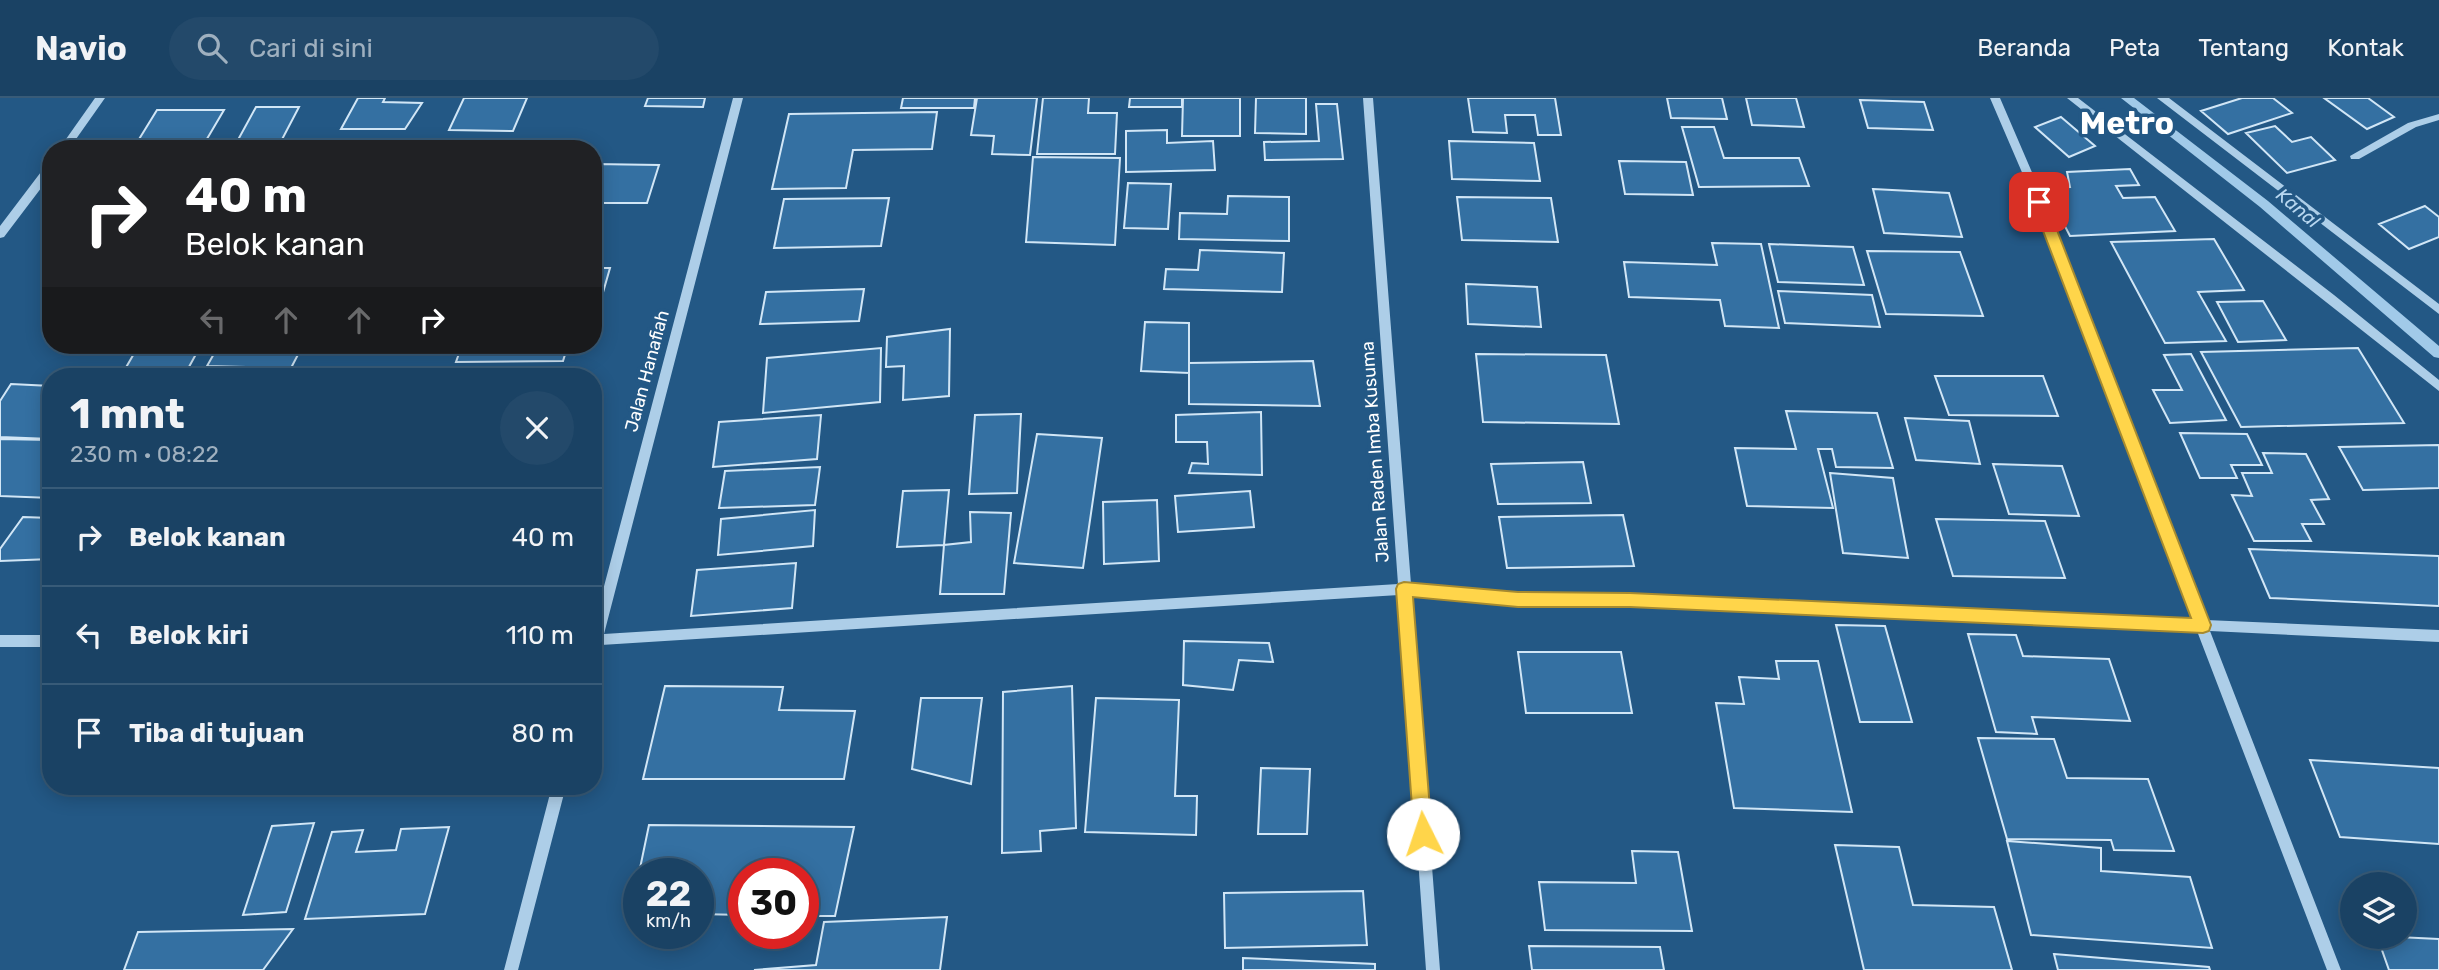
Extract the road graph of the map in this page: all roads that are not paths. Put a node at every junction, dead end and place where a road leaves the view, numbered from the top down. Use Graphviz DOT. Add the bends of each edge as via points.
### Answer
graph roads {
  1 [pos="100,98"];
  2 [pos="738,98"];
  3 [pos="1368,98"];
  4 [pos="1995,98"];
  5 [pos="2072,98"];
  6 [pos="2162,98"];
  7 [pos="2439,117"];
  8 [pos="70,140"];
  9 [pos="2355,156"];
  10 [pos="42,179"];
  11 [pos="0,234"];
  12 [pos="2439,310"];
  13 [pos="2439,386"];
  14 [pos="1404,589"];
  15 [pos="602,614"];
  16 [pos="2203,625"];
  17 [pos="2439,636"];
  18 [pos="0,641"];
  19 [pos="42,641"];
  20 [pos="602,643"];
  21 [pos="557,795"];
  22 [pos="511,970"];
  23 [pos="1433,970"];
  24 [pos="2334,970"];
  1 -- 8 [label="street"];
  2 -- 15 [label="street, Jalan Hanafiah"];
  3 -- 14 [label="street, Jalan Raden Imba Kusuma"];
  4 -- 16 [label="street"];
  5 -- 13 [label="street"];
  6 -- 12 [label="street"];
  7 -- 9 [label="street" via="2412,125"];
  10 -- 11 [label="street"];
  14 -- 16 [label="street" via="1518,600 1630,600"];
  14 -- 20 [label="street"];
  14 -- 23 [label="street, Jalan Raden Imba Kusuma"];
  16 -- 17 [label="street"];
  16 -- 24 [label="street"];
  18 -- 19 [label="street"];
  21 -- 22 [label="street"];
}
